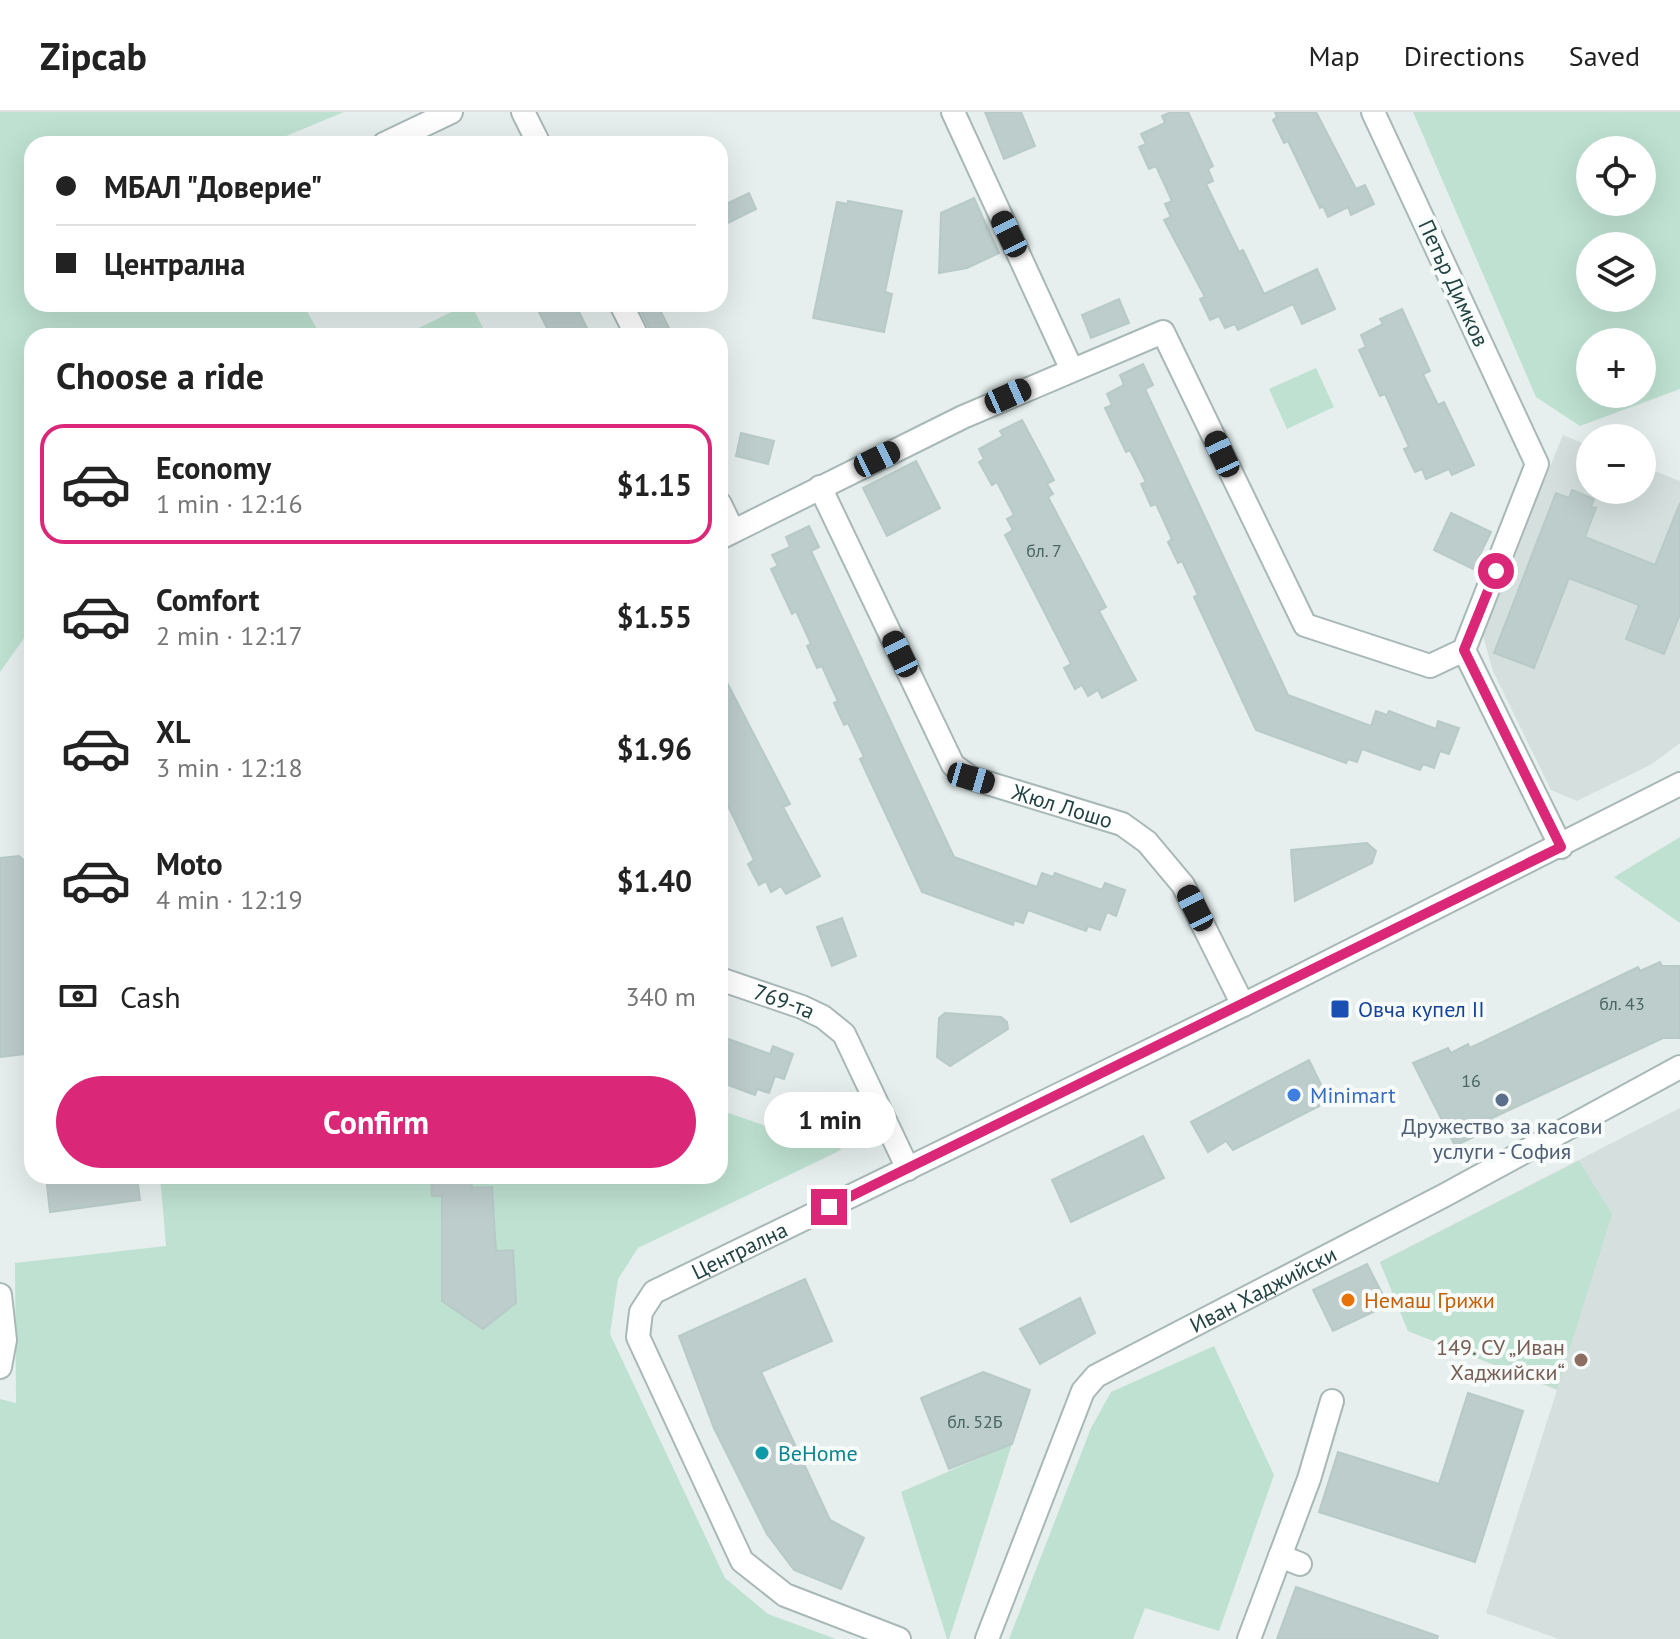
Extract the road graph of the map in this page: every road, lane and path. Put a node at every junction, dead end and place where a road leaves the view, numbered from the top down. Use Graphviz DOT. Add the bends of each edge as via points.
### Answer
graph roads {
  1 [pos="451,112"];
  2 [pos="523,112"];
  3 [pos="953,112"];
  4 [pos="1373,112"];
  5 [pos="401,136"];
  6 [pos="535,136"];
  7 [pos="1071,368"];
  8 [pos="820,487"];
  9 [pos="728,533"];
  10 [pos="1464,650"];
  11 [pos="1680,784"];
  12 [pos="1561,847"];
  13 [pos="728,982"];
  14 [pos="1243,1005"];
  15 [pos="1680,1067"];
  16 [pos="908,1169"];
  17 [pos="0,1295"];
  18 [pos="0,1367"];
  19 [pos="1332,1401"];
  20 [pos="899,1639"];
  21 [pos="987,1639"];
  22 [pos="1249,1639"];
  1 -- 5 [label="street"];
  2 -- 6 [label="street"];
  3 -- 7 [label="street"];
  4 -- 10 [label="street, Петър Димков" via="1537,464"];
  7 -- 8 [label="street"];
  7 -- 10 [label="street" via="1163,332 1305,625 1430,666"];
  8 -- 9 [label="street"];
  8 -- 14 [label="street, Жюл Лошо" via="953,765 971,778 1122,824 1147,842 1183,885"];
  10 -- 12 [label="street"];
  11 -- 12 [label="street, Централна"];
  12 -- 14 [label="street, Централна"];
  13 -- 16 [label="street, 769-та" via="802,1007 844,1034"];
  14 -- 16 [label="street, Централна"];
  15 -- 21 [label="street, Иван Хаджийски" via="1096,1376 1083,1391"];
  16 -- 20 [label="street, Централна" via="671,1281 654,1292 641,1312 638,1337 742,1561 785,1595"];
  17 -- 18 [label="street" via="5,1340"];
  19 -- 22 [label="street" via="1335,1433 1290,1560"];
}
